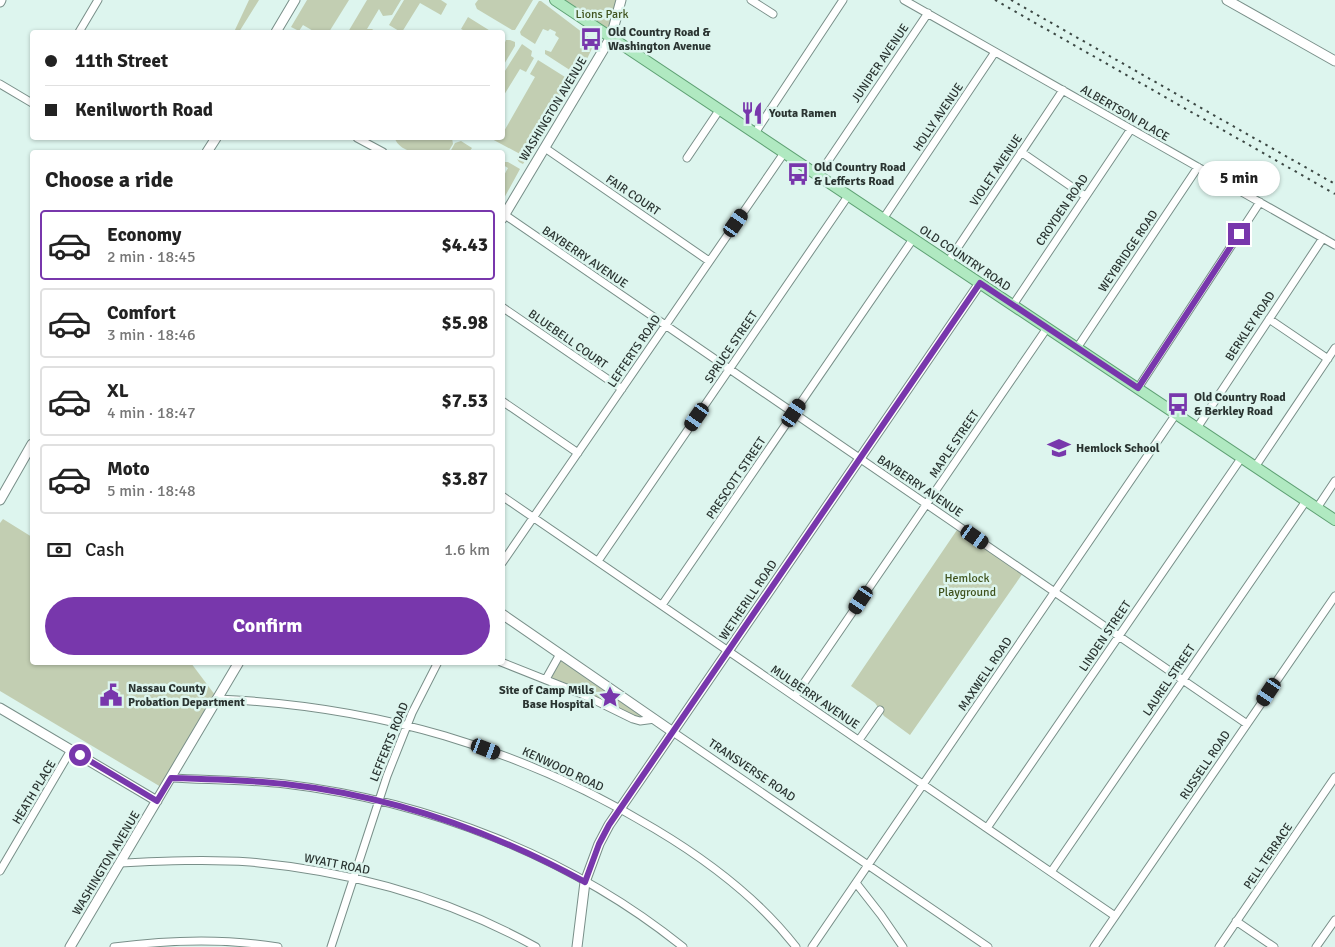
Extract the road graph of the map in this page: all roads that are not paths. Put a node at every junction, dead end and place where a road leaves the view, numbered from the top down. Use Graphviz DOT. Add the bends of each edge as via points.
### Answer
graph roads {
  1 [pos="98,0"];
  2 [pos="295,0"];
  3 [pos="620,0"];
  4 [pos="843,0"];
  5 [pos="904,0"];
  6 [pos="1227,0"];
  7 [pos="558,1"];
  8 [pos="753,1"];
  9 [pos="1240,3"];
  10 [pos="928,13"];
  11 [pos="773,14"];
  12 [pos="80,30"];
  13 [pos="277,30"];
  14 [pos="610,37"];
  15 [pos="995,52"];
  16 [pos="1335,61"];
  17 [pos="0,84"];
  18 [pos="1062,90"];
  19 [pos="30,103"];
  20 [pos="720,109"];
  21 [pos="1131,129"];
  22 [pos="754,133"];
  23 [pos="361,140"];
  24 [pos="545,148"];
  25 [pos="378,150"];
  26 [pos="1021,152"];
  27 [pos="784,153"];
  28 [pos="687,158"];
  29 [pos="1198,167"];
  30 [pos="818,176"];
  31 [pos="848,196"];
  32 [pos="1085,196"];
  33 [pos="1260,202"];
  34 [pos="505,215"];
  35 [pos="505,218"];
  36 [pos="883,219"];
  37 [pos="1323,238"];
  38 [pos="913,239"];
  39 [pos="1335,245"];
  40 [pos="709,261"];
  41 [pos="948,262"];
  42 [pos="980,283"];
  43 [pos="1013,305"];
  44 [pos="505,309"];
  45 [pos="1269,319"];
  46 [pos="665,325"];
  47 [pos="1047,328"];
  48 [pos="1077,348"];
  49 [pos="1335,348"];
  50 [pos="1328,359"];
  51 [pos="730,369"];
  52 [pos="1138,388"];
  53 [pos="622,389"];
  54 [pos="505,403"];
  55 [pos="794,413"];
  56 [pos="1176,414"];
  57 [pos="1197,428"];
  58 [pos="30,448"];
  59 [pos="578,453"];
  60 [pos="860,458"];
  61 [pos="1242,458"];
  62 [pos="1256,467"];
  63 [pos="1335,481"];
  64 [pos="505,498"];
  65 [pos="0,500"];
  66 [pos="1306,501"];
  67 [pos="927,504"];
  68 [pos="1317,508"];
  69 [pos="534,517"];
  70 [pos="1335,520"];
  71 [pos="505,559"];
  72 [pos="598,561"];
  73 [pos="1055,592"];
  74 [pos="1335,596"];
  75 [pos="662,605"];
  76 [pos="505,616"];
  77 [pos="1119,636"];
  78 [pos="729,651"];
  79 [pos="560,654"];
  80 [pos="505,664"];
  81 [pos="237,665"];
  82 [pos="437,665"];
  83 [pos="546,679"];
  84 [pos="1183,680"];
  85 [pos="795,696"];
  86 [pos="218,699"];
  87 [pos="0,708"];
  88 [pos="880,710"];
  89 [pos="655,719"];
  90 [pos="1247,724"];
  91 [pos="407,725"];
  92 [pos="673,732"];
  93 [pos="859,740"];
  94 [pos="71,750"];
  95 [pos="1335,777"];
  96 [pos="171,778"];
  97 [pos="923,784"];
  98 [pos="157,801"];
  99 [pos="378,801"];
  100 [pos="620,809"];
  101 [pos="987,828"];
  102 [pos="120,863"];
  103 [pos="868,865"];
  104 [pos="0,872"];
  105 [pos="1051,872"];
  106 [pos="354,878"];
  107 [pos="585,882"];
  108 [pos="856,883"];
  109 [pos="1116,916"];
  110 [pos="1335,920"];
  111 [pos="1236,921"];
  112 [pos="70,947"];
  113 [pos="114,947"];
  114 [pos="278,947"];
  115 [pos="331,947"];
  116 [pos="536,947"];
  117 [pos="577,947"];
  118 [pos="683,947"];
  119 [pos="796,947"];
  120 [pos="812,947"];
  121 [pos="903,947"];
  122 [pos="988,947"];
  123 [pos="1094,947"];
  124 [pos="1219,947"];
  125 [pos="1274,947"];
  126 [pos="1316,947"];
  1 -- 12 [label="street"];
  2 -- 13 [label="street"];
  3 -- 14 [label="street, WASHINGTON AVENUE"];
  4 -- 22 [label="street"];
  5 -- 10 [label="street, ALBERTSON PLACE"];
  6 -- 9 [label="street"];
  7 -- 14 [label="main road, OLD COUNTRY ROAD"];
  8 -- 11 [label="street"];
  9 -- 16 [label="street"];
  10 -- 15 [label="street, ALBERTSON PLACE"];
  10 -- 30 [label="street, JUNIPER AVENUE"];
  14 -- 20 [label="main road, OLD COUNTRY ROAD"];
  14 -- 24 [label="street, WASHINGTON AVENUE"];
  15 -- 18 [label="street, ALBERTSON PLACE"];
  15 -- 36 [label="street, HOLLY AVENUE"];
  17 -- 19 [label="street"];
  18 -- 21 [label="street, ALBERTSON PLACE"];
  18 -- 26 [label="street, VIOLET AVENUE"];
  20 -- 22 [label="main road, OLD COUNTRY ROAD"];
  20 -- 28 [label="street"];
  21 -- 29 [label="street, ALBERTSON PLACE"];
  21 -- 32 [label="street, CROYDEN ROAD"];
  22 -- 27 [label="main road, OLD COUNTRY ROAD"];
  23 -- 25 [label="street"];
  24 -- 34 [label="street, WASHINGTON AVENUE"];
  24 -- 40 [label="street, FAIR COURT"];
  26 -- 32 [label="street"];
  26 -- 41 [label="street, VIOLET AVENUE"];
  27 -- 30 [label="main road, OLD COUNTRY ROAD"];
  27 -- 40 [label="street, LEFFERTS ROAD"];
  29 -- 33 [label="street, ALBERTSON PLACE"];
  29 -- 48 [label="street, WEYBRIDGE ROAD"];
  30 -- 31 [label="main road, OLD COUNTRY ROAD"];
  31 -- 36 [label="main road, OLD COUNTRY ROAD"];
  31 -- 51 [label="street, SPRUCE STREET"];
  32 -- 43 [label="street, CROYDEN ROAD"];
  33 -- 37 [label="street, ALBERTSON PLACE"];
  33 -- 52 [label="street"];
  35 -- 46 [label="street, BAYBERRY AVENUE"];
  36 -- 38 [label="main road, OLD COUNTRY ROAD"];
  37 -- 39 [label="street, ALBERTSON PLACE"];
  37 -- 45 [label="street, BERKLEY ROAD"];
  38 -- 41 [label="main road, OLD COUNTRY ROAD"];
  38 -- 55 [label="street, PRESCOTT STREET"];
  40 -- 46 [label="street, LEFFERTS ROAD"];
  41 -- 42 [label="main road, OLD COUNTRY ROAD"];
  42 -- 43 [label="main road, OLD COUNTRY ROAD"];
  42 -- 60 [label="street, WETHERILL ROAD"];
  43 -- 47 [label="main road, OLD COUNTRY ROAD"];
  44 -- 53 [label="street, BLUEBELL COURT"];
  45 -- 50 [label="street"];
  45 -- 57 [label="street, BERKLEY ROAD"];
  46 -- 51 [label="street, BAYBERRY AVENUE"];
  46 -- 53 [label="street, LEFFERTS ROAD"];
  47 -- 48 [label="main road, OLD COUNTRY ROAD"];
  47 -- 67 [label="street, MAPLE STREET"];
  48 -- 52 [label="main road, OLD COUNTRY ROAD"];
  49 -- 50 [label="street"];
  50 -- 62 [label="street"];
  51 -- 55 [label="street, BAYBERRY AVENUE"];
  51 -- 72 [label="street, SPRUCE STREET"];
  52 -- 56 [label="main road, OLD COUNTRY ROAD"];
  53 -- 59 [label="street, LEFFERTS ROAD"];
  54 -- 59 [label="street"];
  55 -- 60 [label="street, BAYBERRY AVENUE"];
  55 -- 75 [label="street, PRESCOTT STREET"];
  56 -- 57 [label="main road, OLD COUNTRY ROAD"];
  56 -- 73 [label="street, MAXWELL ROAD"];
  57 -- 61 [label="main road, OLD COUNTRY ROAD"];
  58 -- 65 [label="street"];
  59 -- 69 [label="street, LEFFERTS ROAD"];
  60 -- 67 [label="street, BAYBERRY AVENUE"];
  60 -- 78 [label="street, WETHERILL ROAD"];
  61 -- 62 [label="main road, OLD COUNTRY ROAD"];
  61 -- 77 [label="street, LINDEN STREET"];
  62 -- 66 [label="main road, OLD COUNTRY ROAD"];
  63 -- 68 [label="street"];
  64 -- 69 [label="street, MULBERRY AVENUE"];
  66 -- 68 [label="main road, OLD COUNTRY ROAD"];
  66 -- 84 [label="street, LAUREL STREET"];
  67 -- 73 [label="street, BAYBERRY AVENUE"];
  67 -- 85 [label="street, MAPLE STREET"];
  68 -- 70 [label="main road, OLD COUNTRY ROAD"];
  69 -- 71 [label="street, LEFFERTS ROAD"];
  69 -- 72 [label="street, MULBERRY AVENUE"];
  72 -- 75 [label="street, MULBERRY AVENUE"];
  73 -- 77 [label="street, BAYBERRY AVENUE"];
  73 -- 97 [label="street, MAXWELL ROAD"];
  74 -- 90 [label="street, RUSSELL ROAD"];
  75 -- 78 [label="street, MULBERRY AVENUE"];
  76 -- 79 [label="street, TRANSVERSE ROAD"];
  77 -- 84 [label="street, BAYBERRY AVENUE"];
  77 -- 101 [label="street, LINDEN STREET"];
  78 -- 85 [label="street, MULBERRY AVENUE"];
  78 -- 92 [label="street, WETHERILL ROAD"];
  79 -- 83 [label="street"];
  79 -- 89 [label="street, TRANSVERSE ROAD"];
  80 -- 83 [label="street"];
  81 -- 86 [label="street, WASHINGTON AVENUE"];
  82 -- 91 [label="street, LEFFERTS ROAD"];
  83 -- 89 [label="street" via="633,719"];
  84 -- 90 [label="street, BAYBERRY AVENUE"];
  84 -- 105 [label="street, LAUREL STREET"];
  85 -- 93 [label="street, MULBERRY AVENUE"];
  86 -- 91 [label="street, KENWOOD ROAD" via="310,706"];
  86 -- 96 [label="street, WASHINGTON AVENUE"];
  87 -- 94 [label="street"];
  88 -- 93 [label="street"];
  89 -- 92 [label="street, TRANSVERSE ROAD"];
  90 -- 109 [label="street, RUSSELL ROAD"];
  91 -- 99 [label="street, LEFFERTS ROAD"];
  91 -- 100 [label="street, KENWOOD ROAD" via="472,743 530,765"];
  92 -- 100 [label="street, WETHERILL ROAD"];
  92 -- 103 [label="street, TRANSVERSE ROAD"];
  93 -- 97 [label="street, MULBERRY AVENUE"];
  94 -- 98 [label="street"];
  94 -- 104 [label="street, HEATH PLACE"];
  95 -- 111 [label="street, PELL TERRACE"];
  96 -- 98 [label="street, WASHINGTON AVENUE"];
  96 -- 99 [label="street" via="284,784"];
  97 -- 101 [label="street, MULBERRY AVENUE"];
  97 -- 103 [label="street, MAXWELL ROAD"];
  98 -- 102 [label="street, WASHINGTON AVENUE"];
  99 -- 106 [label="street, LEFFERTS ROAD"];
  99 -- 107 [label="street" via="489,836"];
  100 -- 107 [label="street, WETHERILL ROAD" via="599,844"];
  100 -- 119 [label="street, KENWOOD ROAD" via="680,844 726,878"];
  101 -- 105 [label="street, MULBERRY AVENUE"];
  102 -- 106 [label="street, WYATT ROAD" via="184,860 249,862"];
  102 -- 112 [label="street, WASHINGTON AVENUE"];
  103 -- 108 [label="street, MAXWELL ROAD"];
  103 -- 122 [label="street, TRANSVERSE ROAD"];
  105 -- 109 [label="street, MULBERRY AVENUE"];
  106 -- 115 [label="street, LEFFERTS ROAD"];
  106 -- 116 [label="street, WYATT ROAD" via="440,903"];
  107 -- 117 [label="street, WETHERILL ROAD"];
  107 -- 118 [label="street" via="646,919"];
  108 -- 120 [label="street, MAXWELL ROAD"];
  108 -- 121 [label="street"];
  109 -- 123 [label="street, RUSSELL ROAD"];
  110 -- 126 [label="street"];
  111 -- 124 [label="street, PELL TERRACE"];
  111 -- 125 [label="street"];
  113 -- 114 [label="street" via="199,941"];
}
